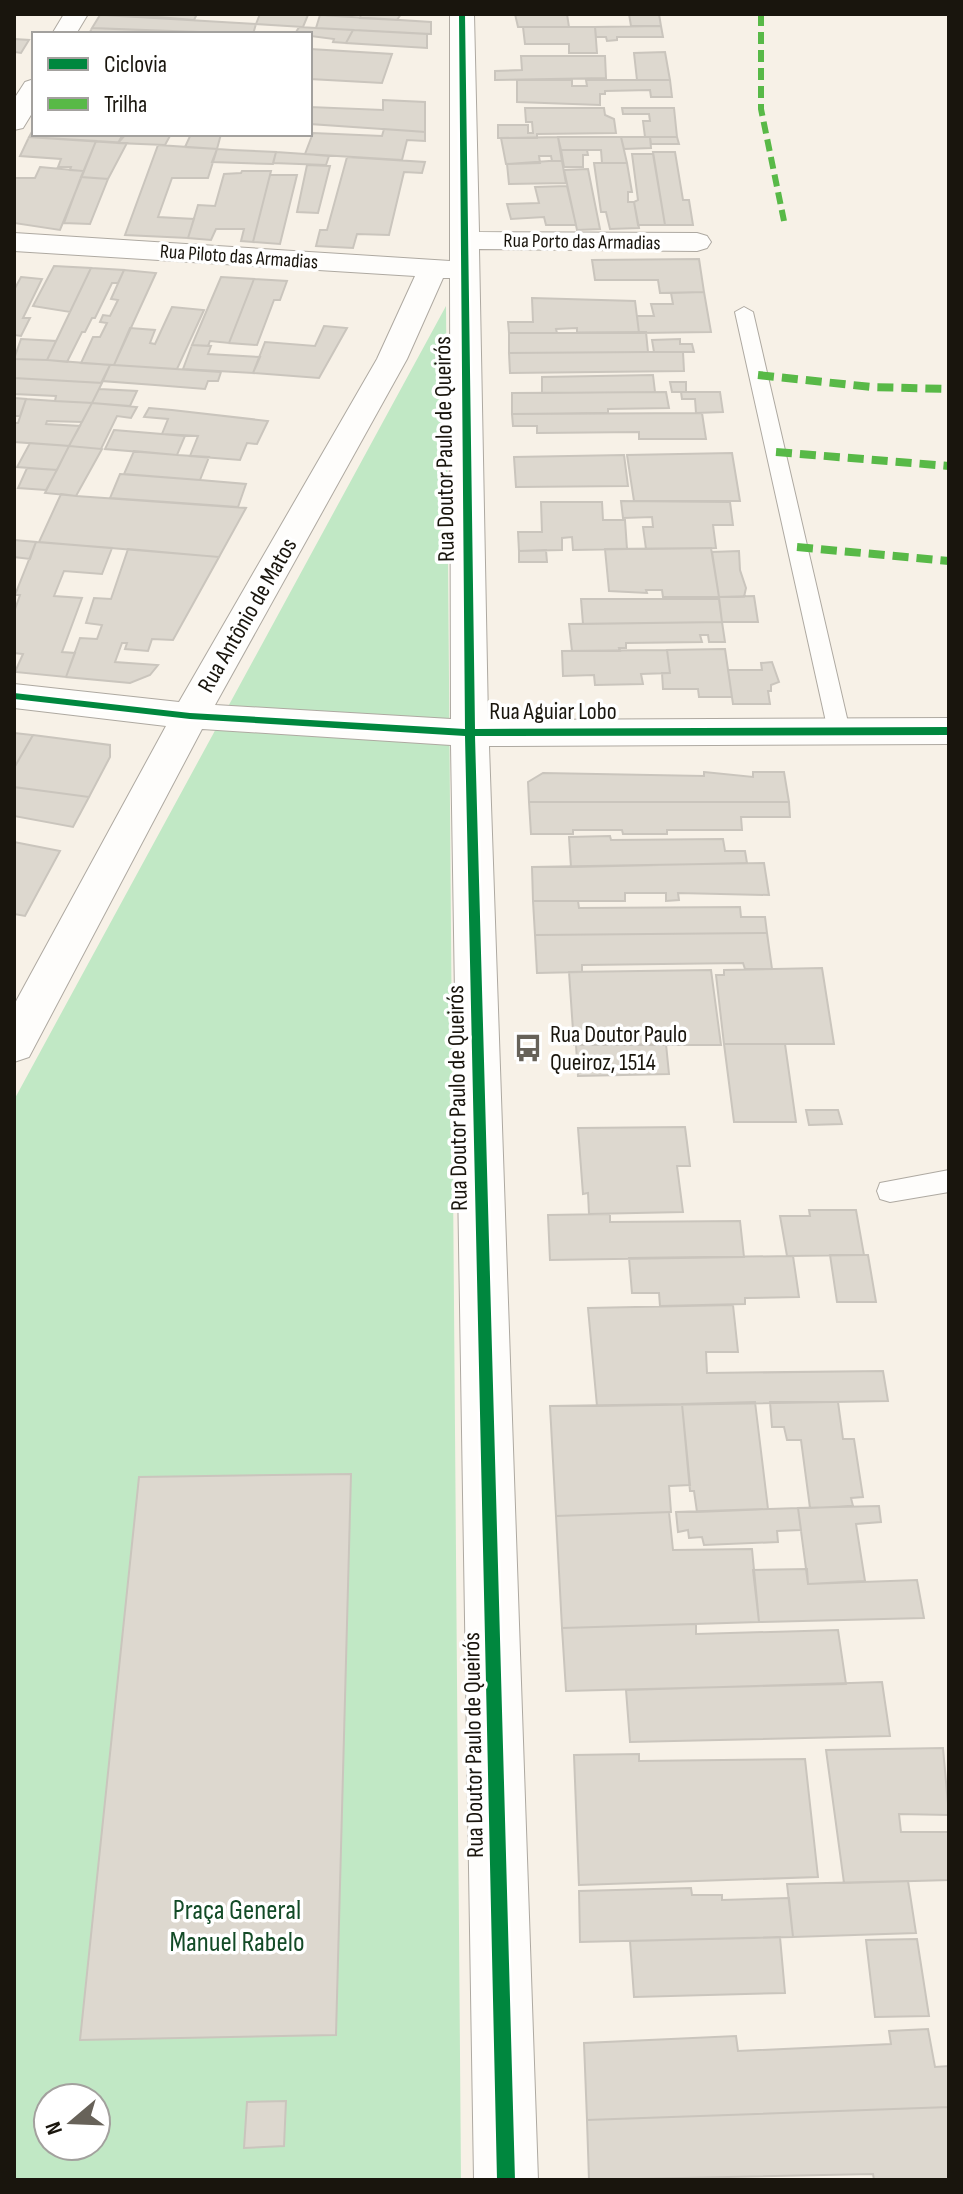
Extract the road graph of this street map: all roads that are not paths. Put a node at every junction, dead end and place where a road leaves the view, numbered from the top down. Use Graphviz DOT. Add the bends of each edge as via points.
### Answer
graph roads {
  1 [pos="76,14"];
  2 [pos="462,14"];
  3 [pos="65,32"];
  4 [pos="32,90"];
  5 [pos="14,122"];
  6 [pos="14,242"];
  7 [pos="697,242"];
  8 [pos="454,259"];
  9 [pos="744,312"];
  10 [pos="14,696"];
  11 [pos="190,716"];
  12 [pos="839,731"];
  13 [pos="949,731"];
  14 [pos="470,733"];
  15 [pos="14,1045"];
  16 [pos="949,1181"];
  17 [pos="890,1191"];
  18 [pos="506,2180"];
  1 -- 3 [label="street"];
  2 -- 8 [label="street, Rua Doutor Paulo de Queirós"];
  4 -- 5 [label="street"];
  6 -- 8 [label="street, Rua Piloto das Armadias"];
  7 -- 8 [label="street, Rua Porto das Armadias"];
  8 -- 11 [label="street, Rua Antônio de Matos"];
  8 -- 14 [label="street, Rua Doutor Paulo de Queirós"];
  9 -- 12 [label="lane"];
  10 -- 11 [label="street, Rua Aguiar Lobo"];
  11 -- 14 [label="street, Rua Aguiar Lobo"];
  11 -- 15 [label="street, Rua Antônio de Matos"];
  12 -- 13 [label="street, Rua Aguiar Lobo"];
  12 -- 14 [label="street, Rua Aguiar Lobo"];
  14 -- 18 [label="street, Rua Doutor Paulo de Queirós"];
  16 -- 17 [label="lane"];
}
